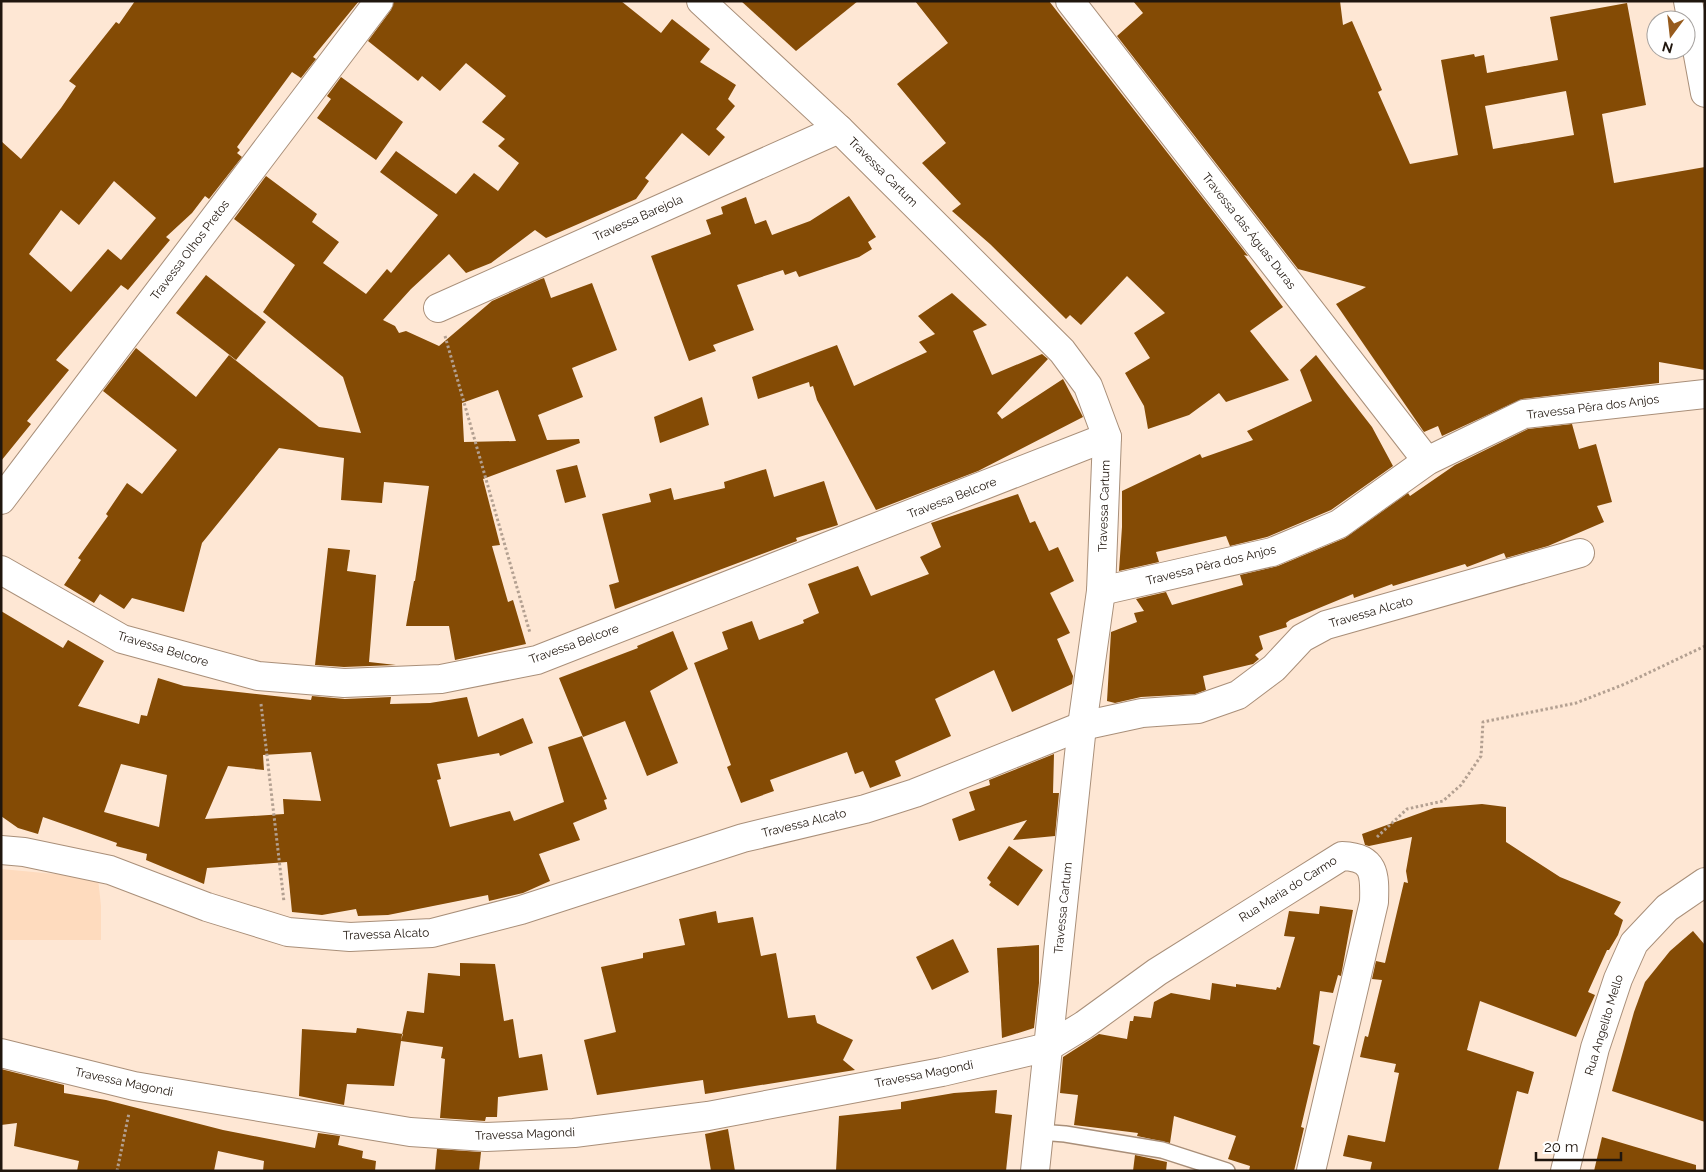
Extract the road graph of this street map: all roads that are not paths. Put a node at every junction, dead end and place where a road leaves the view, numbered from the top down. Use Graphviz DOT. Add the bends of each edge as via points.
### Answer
graph roads {
  1 [pos="379,1"];
  2 [pos="701,1"];
  3 [pos="1070,1"];
  4 [pos="1688,1"];
  5 [pos="1705,93"];
  6 [pos="839,129"];
  7 [pos="438,308"];
  8 [pos="1705,394"];
  9 [pos="1107,437"];
  10 [pos="1428,461"];
  11 [pos="1,500"];
  12 [pos="1580,553"];
  13 [pos="1,570"];
  14 [pos="1101,592"];
  15 [pos="1082,726"];
  16 [pos="1,850"];
  17 [pos="1705,882"];
  18 [pos="1048,1047"];
  19 [pos="1,1053"];
  20 [pos="1039,1132"];
  21 [pos="1036,1171"];
  22 [pos="1227,1171"];
  23 [pos="1310,1171"];
  24 [pos="1565,1171"];
  1 -- 11 [label="street, Travessa Olhos Pretos"];
  2 -- 6 [label="street, Travessa Cartum"];
  3 -- 10 [label="street, Travessa das Águas Duras"];
  4 -- 5 [label="street"];
  6 -- 7 [label="street, Travessa Barejola"];
  6 -- 9 [label="street, Travessa Cartum" via="1062,351 1088,386"];
  8 -- 10 [label="street, Travessa Pêra dos Anjos" via="1524,414"];
  9 -- 13 [label="street, Travessa Belcore" via="537,660 441,679 344,683 258,676 122,639"];
  9 -- 14 [label="street, Travessa Cartum"];
  10 -- 14 [label="street, Travessa Pêra dos Anjos" via="1339,524 1272,552"];
  12 -- 15 [label="street, Travessa Alcato" via="1326,625 1302,638 1274,668 1238,695 1198,709 1142,713"];
  14 -- 15 [label="street, Travessa Cartum"];
  15 -- 16 [label="street, Travessa Alcato" via="915,793 865,809 743,838 521,910 432,933 350,937 288,932 207,907 110,870"];
  15 -- 18 [label="street, Travessa Cartum"];
  17 -- 24 [label="street, Rua Angelito Mello" via="1667,908 1634,943 1618,978 1595,1048"];
  18 -- 19 [label="street, Travessa Magondi" via="942,1072 708,1116 574,1133 506,1136 410,1132 134,1086"];
  18 -- 20 [label="street, Travessa Cartum"];
  18 -- 23 [label="street, Rua Maria do Carmo" via="1253,910 1342,856 1357,857 1368,864 1375,879 1374,902"];
  20 -- 21 [label="street, Travessa Cartum"];
  20 -- 22 [label="lane" via="1162,1150"];
}
